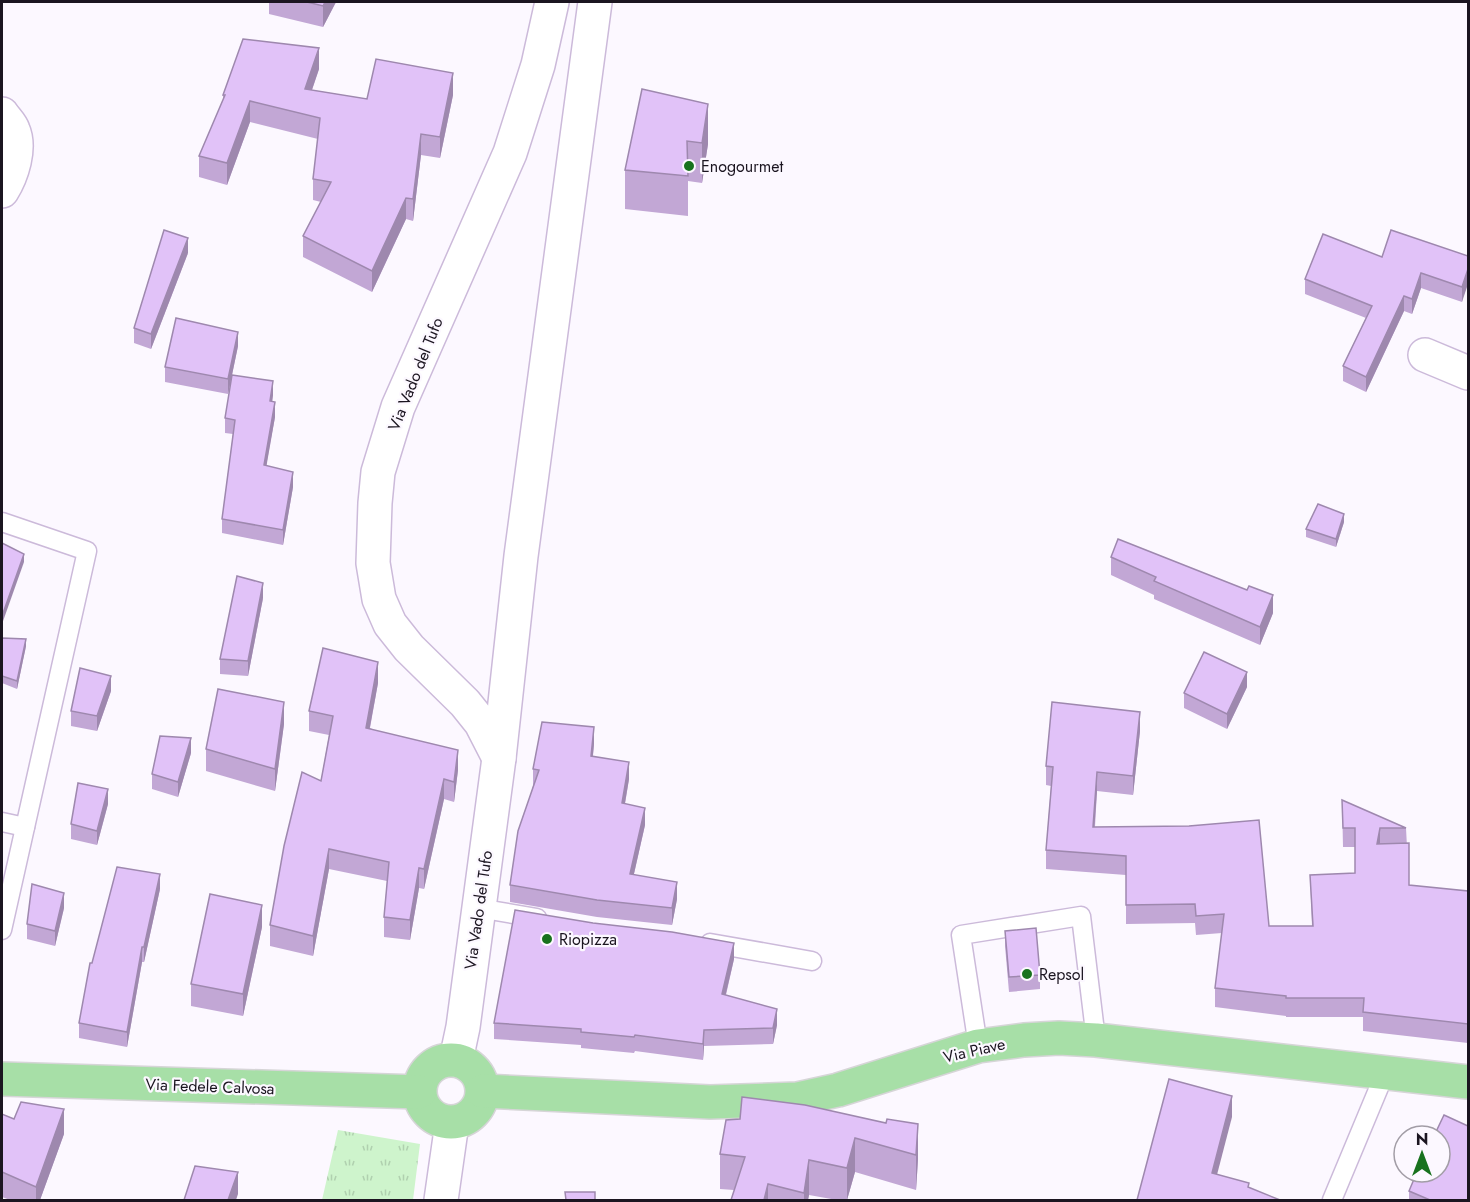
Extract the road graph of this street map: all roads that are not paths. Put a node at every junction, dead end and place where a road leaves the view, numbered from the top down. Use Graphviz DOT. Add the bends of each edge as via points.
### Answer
graph roads {
  1 [pos="552,2"];
  2 [pos="595,2"];
  3 [pos="2,114"];
  4 [pos="2,191"];
  5 [pos="1425,355"];
  6 [pos="1468,373"];
  7 [pos="2,522"];
  8 [pos="499,758"];
  9 [pos="2,822"];
  10 [pos="25,828"];
  11 [pos="478,908"];
  12 [pos="548,920"];
  13 [pos="2,930"];
  14 [pos="697,941"];
  15 [pos="812,961"];
  16 [pos="1096,1040"];
  17 [pos="978,1046"];
  18 [pos="456,1060"];
  19 [pos="1385,1073"];
  20 [pos="2,1079"];
  21 [pos="1468,1082"];
  22 [pos="483,1091"];
  23 [pos="420,1092"];
  24 [pos="452,1123"];
  25 [pos="441,1200"];
  26 [pos="1332,1200"];
  1 -- 8 [label="street, Via Vado del Tufo" via="538,65 510,153 398,407 378,472 375,503 373,563 379,599 390,624 481,723"];
  2 -- 8 [label="street, Via Vado del Tufo" via="522,544"];
  3 -- 4 [label="street" via="13,128 16,141 10,174"];
  5 -- 6 [label="street"];
  7 -- 10 [label="lane" via="87,551"];
  8 -- 11 [label="street, Via Vado del Tufo"];
  9 -- 10 [label="lane"];
  10 -- 13 [label="lane"];
  11 -- 12 [label="lane"];
  11 -- 18 [label="street, Via Vado del Tufo"];
  14 -- 15 [label="lane"];
  16 -- 17 [label="main road, Via Piave" via="1059,1038"];
  16 -- 17 [label="lane" via="1081,915 961,935"];
  16 -- 19 [label="main road, Via Piave"];
  17 -- 22 [label="main road, Via Piave" via="797,1099 710,1102"];
  18 -- 22 [label="main road" via="475,1071"];
  18 -- 23 [label="main road" via="430,1067"];
  19 -- 21 [label="main road, Via Piave"];
  19 -- 26 [label="lane"];
  20 -- 23 [label="main road, Via Fedele Calvosa"];
  22 -- 24 [label="main road" via="477,1110"];
  23 -- 24 [label="main road" via="426,1111 442,1122"];
  24 -- 25 [label="street"];
}
